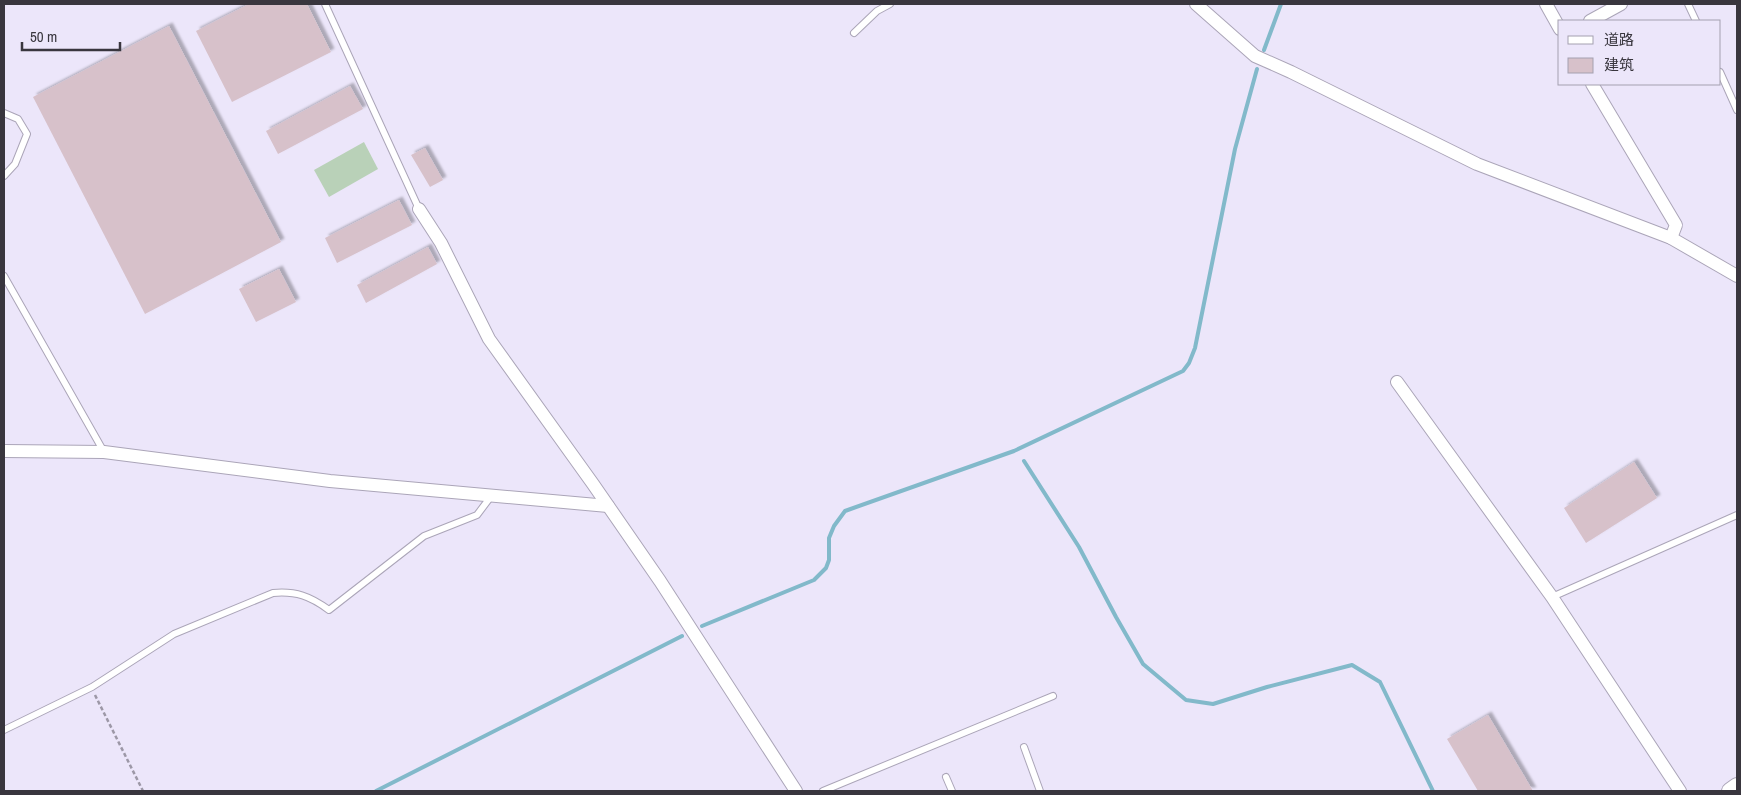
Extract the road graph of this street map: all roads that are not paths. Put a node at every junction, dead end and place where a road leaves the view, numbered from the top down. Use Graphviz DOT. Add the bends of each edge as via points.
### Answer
graph roads {
  1 [pos="325,4"];
  2 [pos="890,4"];
  3 [pos="1196,4"];
  4 [pos="1546,4"];
  5 [pos="1621,4"];
  6 [pos="1688,4"];
  7 [pos="1592,20"];
  8 [pos="1696,20"];
  9 [pos="1558,25"];
  10 [pos="854,33"];
  11 [pos="1721,74"];
  12 [pos="1593,85"];
  13 [pos="1737,110"];
  14 [pos="4,113"];
  15 [pos="4,176"];
  16 [pos="419,209"];
  17 [pos="1671,238"];
  18 [pos="4,276"];
  19 [pos="1737,276"];
  20 [pos="1398,382"];
  21 [pos="4,451"];
  22 [pos="104,452"];
  23 [pos="492,496"];
  24 [pos="608,506"];
  25 [pos="1737,515"];
  26 [pos="1552,597"];
  27 [pos="1053,696"];
  28 [pos="4,730"];
  29 [pos="1024,747"];
  30 [pos="946,777"];
  31 [pos="1737,786"];
  32 [pos="796,791"];
  33 [pos="823,791"];
  34 [pos="952,791"];
  35 [pos="1040,791"];
  36 [pos="1680,791"];
  37 [pos="1730,791"];
  1 -- 16 [label="lane"];
  2 -- 10 [label="lane" via="877,11"];
  3 -- 17 [label="street" via="1255,56 1477,164"];
  4 -- 9 [label="street"];
  5 -- 7 [label="street"];
  6 -- 8 [label="lane"];
  11 -- 13 [label="lane"];
  12 -- 17 [label="street" via="1676,225"];
  14 -- 15 [label="lane" via="18,119 27,134 15,164"];
  16 -- 24 [label="street" via="441,243 489,339"];
  17 -- 19 [label="street"];
  18 -- 22 [label="lane"];
  20 -- 26 [label="street"];
  21 -- 22 [label="street"];
  22 -- 23 [label="street"];
  23 -- 24 [label="street"];
  23 -- 28 [label="lane" via="477,515 424,536 328,610 300,594 273,593 174,634 92,687"];
  24 -- 32 [label="street"];
  25 -- 26 [label="lane"];
  26 -- 36 [label="street"];
  27 -- 33 [label="lane"];
  29 -- 35 [label="lane"];
  30 -- 34 [label="lane"];
  31 -- 37 [label="main road"];
}
